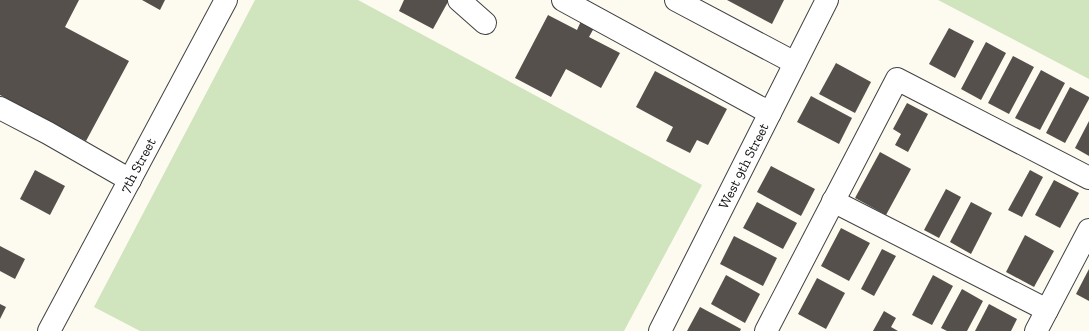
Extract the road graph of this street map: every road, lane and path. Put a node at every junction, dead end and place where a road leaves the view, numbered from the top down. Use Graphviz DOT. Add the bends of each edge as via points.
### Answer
graph roads {
  1 [pos="226,0"];
  2 [pos="460,0"];
  3 [pos="563,0"];
  4 [pos="676,0"];
  5 [pos="827,0"];
  6 [pos="485,23"];
  7 [pos="795,63"];
  8 [pos="0,108"];
  9 [pos="770,113"];
  10 [pos="1089,178"];
  11 [pos="130,180"];
  12 [pos="834,201"];
  13 [pos="1089,230"];
  14 [pos="1047,310"];
  15 [pos="772,329"];
  16 [pos="49,331"];
  17 [pos="660,331"];
  18 [pos="1036,331"];
  1 -- 11 [label="street, 7th Street"];
  2 -- 6 [label="street"];
  3 -- 9 [label="street"];
  4 -- 7 [label="street"];
  5 -- 7 [label="street, West 9th Street"];
  7 -- 9 [label="street, West 9th Street"];
  8 -- 11 [label="street"];
  9 -- 17 [label="street, West 9th Street"];
  10 -- 12 [label="street" via="897,80"];
  11 -- 16 [label="street, 7th Street"];
  12 -- 14 [label="street"];
  12 -- 15 [label="street"];
  13 -- 14 [label="street"];
  14 -- 18 [label="street"];
}
